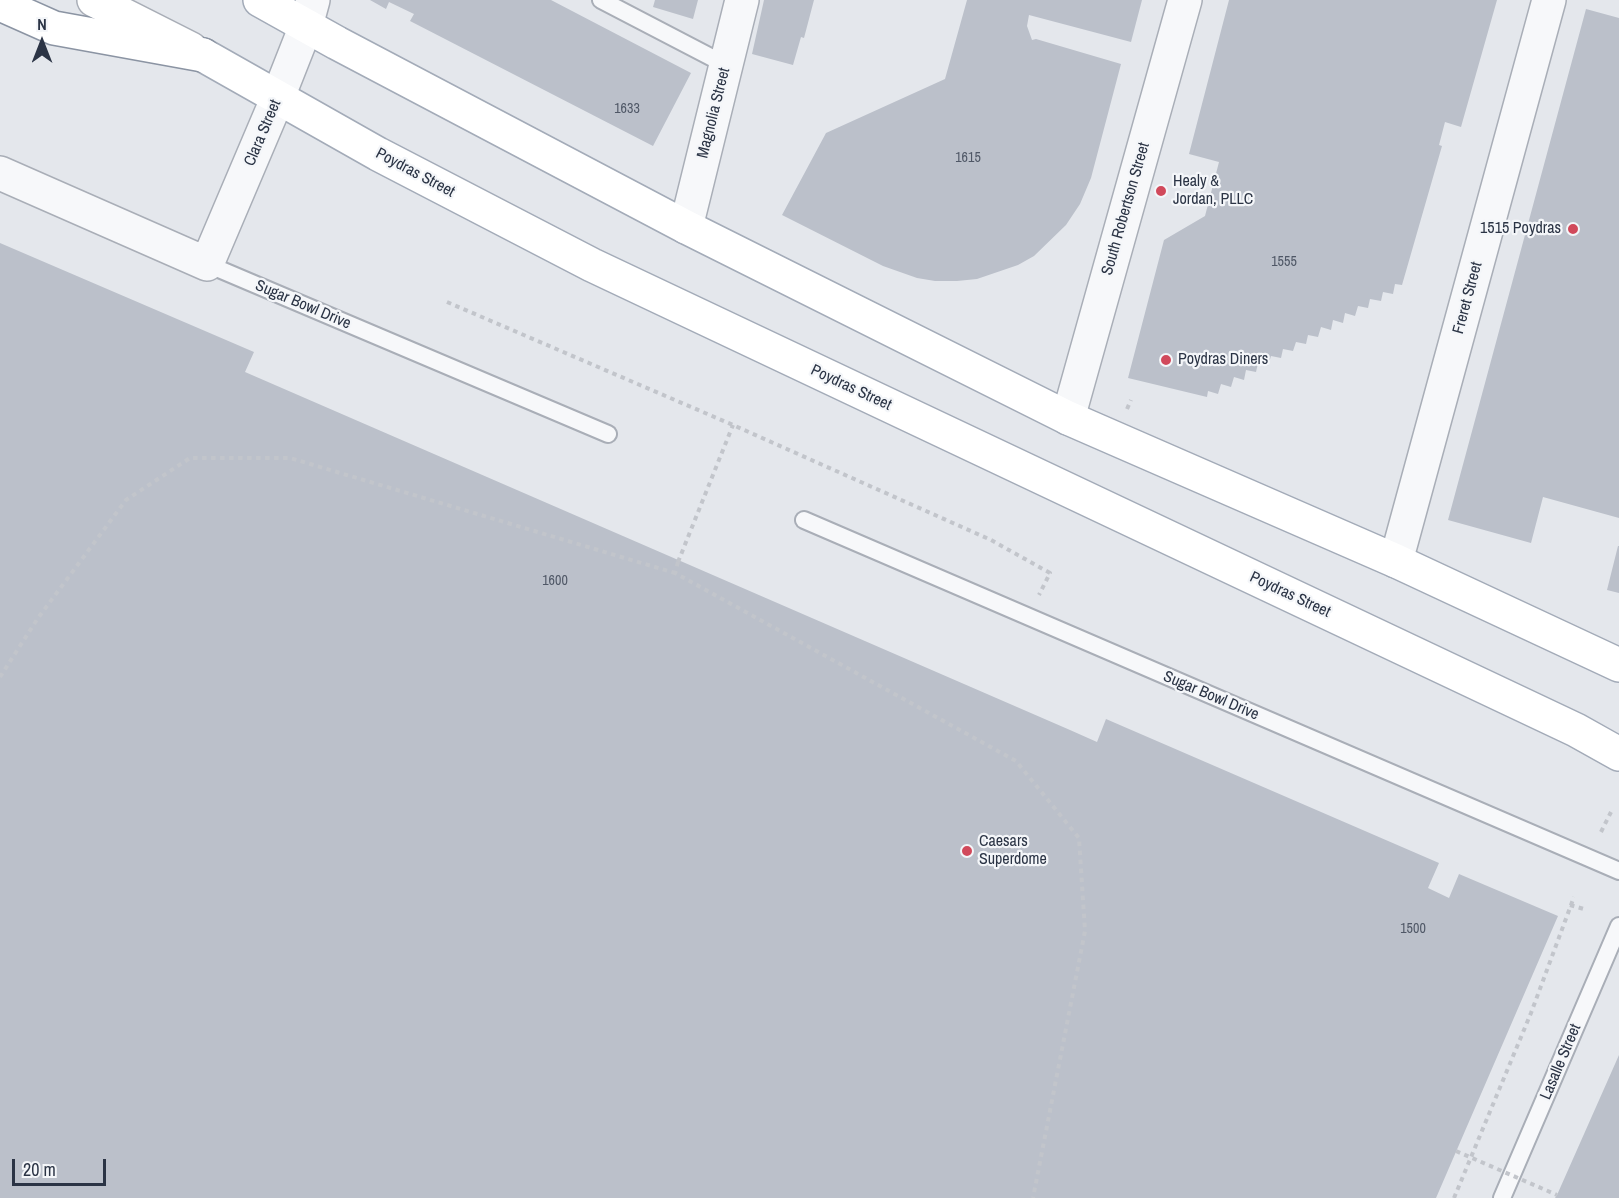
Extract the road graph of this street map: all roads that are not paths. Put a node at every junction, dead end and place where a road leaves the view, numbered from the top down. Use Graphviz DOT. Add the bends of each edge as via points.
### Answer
graph roads {
  1 [pos="94,0"];
  2 [pos="260,0"];
  3 [pos="601,0"];
  4 [pos="742,0"];
  5 [pos="1185,0"];
  6 [pos="1549,0"];
  7 [pos="0,4"];
  8 [pos="309,13"];
  9 [pos="203,55"];
  10 [pos="726,65"];
  11 [pos="278,97"];
  12 [pos="0,173"];
  13 [pos="686,227"];
  14 [pos="207,264"];
  15 [pos="1068,418"];
  16 [pos="608,434"];
  17 [pos="804,520"];
  18 [pos="1396,561"];
  19 [pos="1619,665"];
  20 [pos="1619,754"];
  21 [pos="1619,871"];
  22 [pos="1619,926"];
  23 [pos="1502,1198"];
  1 -- 9 [label="main road, Poydras Street"];
  2 -- 8 [label="main road"];
  3 -- 10 [label="lane"];
  4 -- 10 [label="street, Magnolia Street"];
  5 -- 15 [label="street, South Robertson Street"];
  6 -- 18 [label="street, Freret Street"];
  7 -- 9 [label="main road" via="54,27"];
  8 -- 11 [label="street, Clara Street"];
  8 -- 13 [label="main road"];
  9 -- 11 [label="main road, Poydras Street"];
  10 -- 13 [label="street, Magnolia Street"];
  11 -- 14 [label="street, Clara Street"];
  11 -- 20 [label="main road, Poydras Street" via="592,266 1576,730"];
  12 -- 14 [label="street, Sugar Bowl Drive"];
  13 -- 15 [label="main road"];
  14 -- 16 [label="lane, Sugar Bowl Drive"];
  15 -- 18 [label="main road"];
  17 -- 21 [label="lane, Sugar Bowl Drive"];
  18 -- 19 [label="main road"];
  22 -- 23 [label="lane, Lasalle Street"];
}
